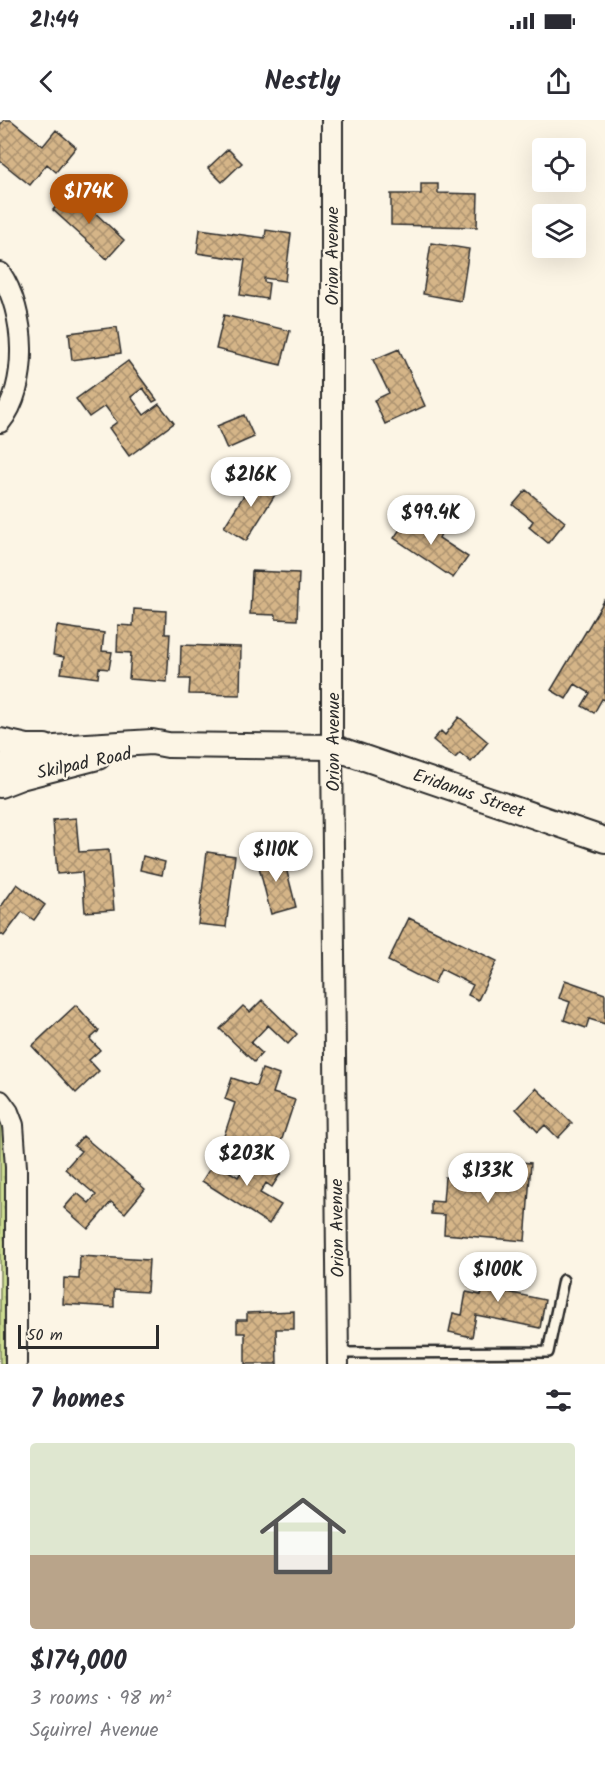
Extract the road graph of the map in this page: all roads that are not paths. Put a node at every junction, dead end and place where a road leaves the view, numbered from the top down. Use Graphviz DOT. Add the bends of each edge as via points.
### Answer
graph roads {
  1 [pos="332,120"];
  2 [pos="0,273"];
  3 [pos="0,422"];
  4 [pos="0,741"];
  5 [pos="168,745"];
  6 [pos="332,747"];
  7 [pos="55,748"];
  8 [pos="0,767"];
  9 [pos="0,785"];
  10 [pos="605,840"];
  11 [pos="0,1101"];
  12 [pos="563,1280"];
  13 [pos="338,1359"];
  14 [pos="16,1364"];
  1 -- 6 [label="street, Orion Avenue"];
  2 -- 3 [label="street" via="15,305 20,333 19,383"];
  4 -- 7 [label="street"];
  5 -- 6 [label="street, Skilpad Road"];
  5 -- 7 [label="street, Skilpad Road" via="152,742"];
  5 -- 9 [label="street, Skilpad Road" via="96,757"];
  6 -- 10 [label="street, Eridanus Street"];
  6 -- 13 [label="street, Orion Avenue"];
  7 -- 8 [label="street, Skilpad Road"];
  11 -- 14 [label="street" via="13,1125 16,1167"];
  12 -- 13 [label="lane" via="548,1352"];
}
